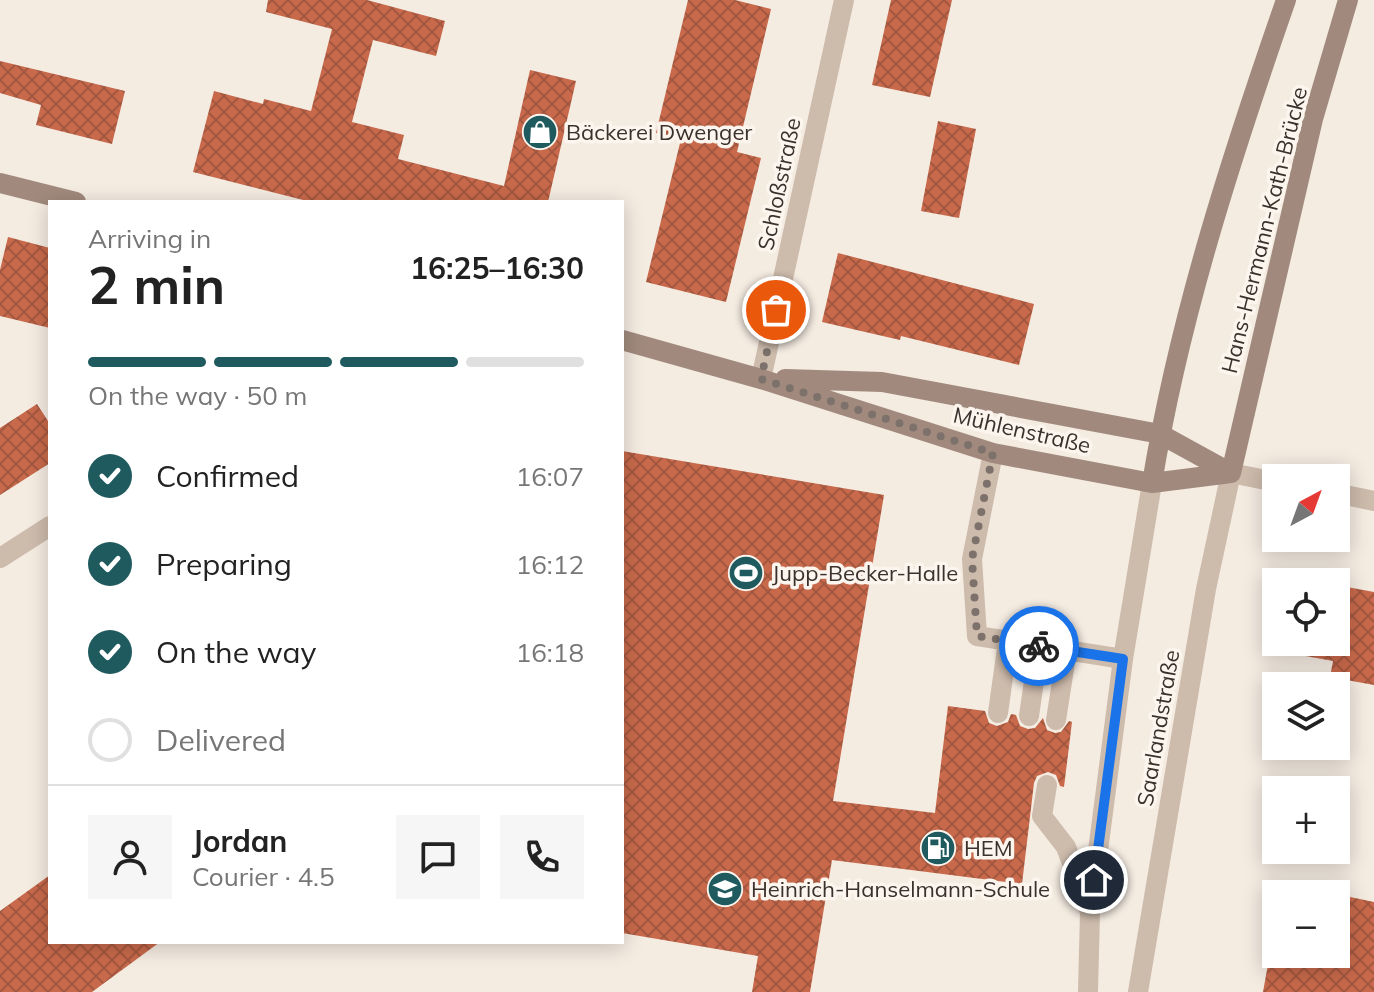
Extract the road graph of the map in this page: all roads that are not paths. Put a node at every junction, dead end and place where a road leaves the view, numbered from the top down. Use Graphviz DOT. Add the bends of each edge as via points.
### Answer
graph roads {
  1 [pos="844,0"];
  2 [pos="1286,0"];
  3 [pos="1348,0"];
  4 [pos="0,183"];
  5 [pos="68,200"];
  6 [pos="624,341"];
  7 [pos="761,379"];
  8 [pos="1160,434"];
  9 [pos="993,453"];
  10 [pos="1231,473"];
  11 [pos="1262,479"];
  12 [pos="1152,483"];
  13 [pos="1350,496"];
  14 [pos="1374,501"];
  15 [pos="48,527"];
  16 [pos="0,558"];
  17 [pos="1008,641"];
  18 [pos="1039,646"];
  19 [pos="1067,650"];
  20 [pos="1123,659"];
  21 [pos="998,713"];
  22 [pos="1029,716"];
  23 [pos="1056,720"];
  24 [pos="1047,785"];
  25 [pos="1090,912"];
  26 [pos="1088,992"];
  27 [pos="1138,992"];
  1 -- 7 [label="street, Schloßstraße"];
  2 -- 8 [label="main road, Hans-Hermann-Kath-Brücke" via="1198,279"];
  3 -- 10 [label="main road, Hans-Hermann-Kath-Brücke" via="1313,119"];
  4 -- 5 [label="main road"];
  6 -- 7 [label="main road, Mühlenstraße"];
  7 -- 8 [label="main road, Mühlenstraße" via="882,382"];
  7 -- 9 [label="main road, Mühlenstraße"];
  8 -- 10 [label="main road, Mühlenstraße"];
  8 -- 12 [label="main road, Hans-Hermann-Kath-Brücke"];
  9 -- 12 [label="main road, Mühlenstraße"];
  9 -- 17 [label="street" via="972,559 977,636"];
  10 -- 11 [label="street, Mühlenstraße"];
  10 -- 12 [label="main road, Mühlenstraße"];
  10 -- 27 [label="street, Saarlandstraße" via="1206,589"];
  12 -- 20 [label="street, Saarlandstraße"];
  13 -- 14 [label="street"];
  15 -- 16 [label="street"];
  17 -- 18 [label="street"];
  17 -- 21 [label="street"];
  18 -- 19 [label="street"];
  18 -- 22 [label="street"];
  19 -- 20 [label="street"];
  19 -- 23 [label="street"];
  20 -- 25 [label="street, Saarlandstraße"];
  24 -- 25 [label="street" via="1042,816 1066,847"];
  25 -- 26 [label="street, Saarlandstraße"];
}
